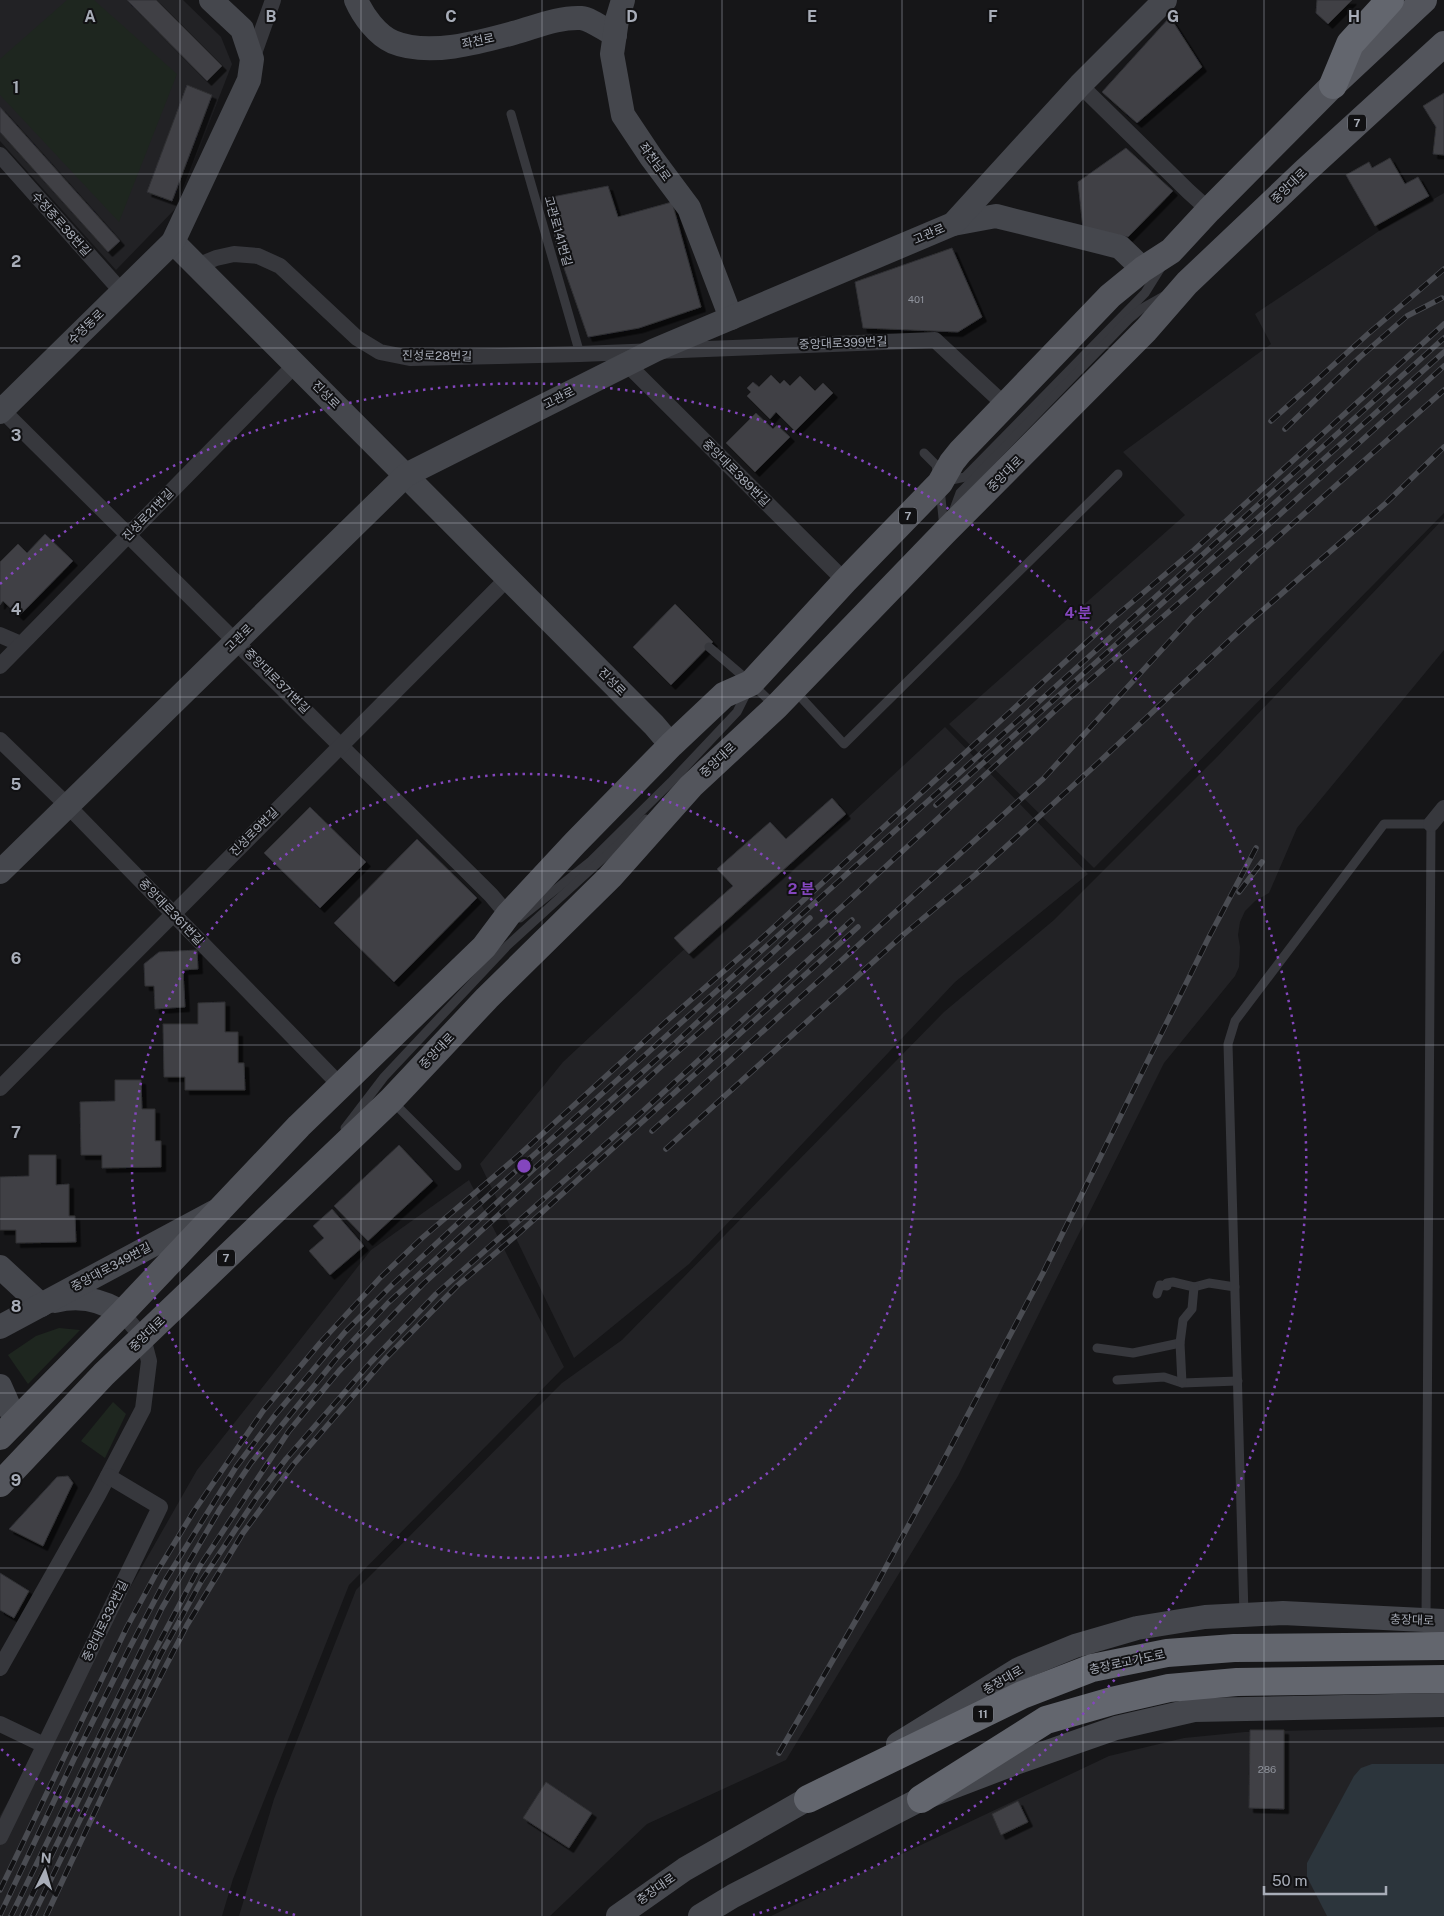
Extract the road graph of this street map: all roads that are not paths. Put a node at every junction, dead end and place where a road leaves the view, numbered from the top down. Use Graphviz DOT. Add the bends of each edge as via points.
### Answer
graph roads {
  1 [pos="211,0"];
  2 [pos="273,0"];
  3 [pos="356,0"];
  4 [pos="623,0"];
  5 [pos="1166,0"];
  6 [pos="1390,0"];
  7 [pos="1424,0"];
  8 [pos="615,35"];
  9 [pos="1442,46"];
  10 [pos="252,59"];
  11 [pos="1080,84"];
  12 [pos="1333,85"];
  13 [pos="511,114"];
  14 [pos="0,155"];
  15 [pos="1209,210"];
  16 [pos="953,224"];
  17 [pos="173,242"];
  18 [pos="1171,252"];
  19 [pos="197,266"];
  20 [pos="1143,269"];
  21 [pos="122,292"];
  22 [pos="730,318"];
  23 [pos="655,350"];
  24 [pos="580,354"];
  25 [pos="627,364"];
  26 [pos="295,365"];
  27 [pos="1006,406"];
  28 [pos="1,410"];
  29 [pos="924,453"];
  30 [pos="1118,474"];
  31 [pos="406,475"];
  32 [pos="940,483"];
  33 [pos="944,533"];
  34 [pos="128,535"];
  35 [pos="508,577"];
  36 [pos="845,582"];
  37 [pos="0,635"];
  38 [pos="236,641"];
  39 [pos="21,644"];
  40 [pos="709,647"];
  41 [pos="0,666"];
  42 [pos="752,683"];
  43 [pos="784,698"];
  44 [pos="0,740"];
  45 [pos="671,744"];
  46 [pos="341,745"];
  47 [pos="690,786"];
  48 [pos="68,806"];
  49 [pos="1444,808"];
  50 [pos="1431,824"];
  51 [pos="0,872"];
  52 [pos="173,914"];
  53 [pos="508,916"];
  54 [pos="484,947"];
  55 [pos="341,1086"];
  56 [pos="0,1088"];
  57 [pos="391,1100"];
  58 [pos="457,1166"];
  59 [pos="304,1182"];
  60 [pos="223,1207"];
  61 [pos="0,1267"];
  62 [pos="1194,1287"];
  63 [pos="1235,1287"];
  64 [pos="1157,1294"];
  65 [pos="41,1305"];
  66 [pos="122,1313"];
  67 [pos="0,1327"];
  68 [pos="143,1338"];
  69 [pos="1180,1343"];
  70 [pos="1096,1348"];
  71 [pos="1117,1380"];
  72 [pos="1238,1381"];
  73 [pos="1182,1383"];
  74 [pos="0,1386"];
  75 [pos="8,1428"];
  76 [pos="108,1476"];
  77 [pos="0,1484"];
  78 [pos="1244,1615"];
  79 [pos="1435,1621"];
  80 [pos="1444,1646"];
  81 [pos="1444,1663"];
  82 [pos="0,1668"];
  83 [pos="1168,1671"];
  84 [pos="1444,1679"];
  85 [pos="1444,1705"];
  86 [pos="0,1724"];
  87 [pos="44,1745"];
  88 [pos="808,1799"];
  89 [pos="921,1799"];
  90 [pos="0,1837"];
  91 [pos="618,1916"];
  92 [pos="700,1916"];
  1 -- 10 [label="main road" via="242,29"];
  2 -- 10 [label="street"];
  3 -- 8 [label="main road, 좌천로" via="372,26 392,42 416,49 458,46 558,20 582,18"];
  4 -- 8 [label="main road, 좌천남로"];
  5 -- 11 [label="main road, 고관로"];
  6 -- 12 [label="highway" via="1359,29"];
  7 -- 12 [label="main road, 7"];
  8 -- 22 [label="main road, 좌천남로" via="612,54 623,116 689,208"];
  9 -- 33 [label="main road, 중앙대로 / 7" via="1187,283 1146,330"];
  10 -- 17 [label="main road" via="249,80"];
  11 -- 15 [label="street"];
  11 -- 16 [label="main road, 고관로"];
  12 -- 15 [label="main road, 7"];
  13 -- 24 [label="lane, 고관로141번길"];
  14 -- 21 [label="street, 수정중로38번길"];
  15 -- 18 [label="main road, 7"];
  16 -- 20 [label="main road" via="996,216 1120,247"];
  16 -- 22 [label="main road, 고관로"];
  17 -- 19 [label="main road, 진성로"];
  17 -- 21 [label="main road, 수정동로"];
  18 -- 20 [label="main road, 7"];
  18 -- 32 [label="lane" via="1145,293 965,477"];
  19 -- 24 [label="street, 진성로28번길" via="234,254 258,256 280,266 357,338 380,352 410,358"];
  19 -- 26 [label="main road, 진성로"];
  20 -- 27 [label="main road, 7" via="1110,296"];
  21 -- 28 [label="main road, 수정동로"];
  22 -- 23 [label="main road, 고관로"];
  23 -- 24 [label="street, 진성로28번길"];
  23 -- 25 [label="main road, 고관로"];
  23 -- 27 [label="street, 중앙대로399번길" via="935,340"];
  25 -- 31 [label="main road, 고관로"];
  25 -- 36 [label="street, 중앙대로389번길"];
  26 -- 31 [label="main road, 진성로"];
  26 -- 34 [label="street, 진성로21번길"];
  27 -- 32 [label="main road, 7" via="956,457"];
  28 -- 34 [label="street, 중앙대로371번길"];
  29 -- 32 [label="lane" via="936,465"];
  30 -- 43 [label="lane" via="844,744"];
  31 -- 35 [label="main road, 진성로"];
  31 -- 38 [label="main road, 고관로"];
  32 -- 33 [label="lane"];
  32 -- 36 [label="main road, 7"];
  33 -- 43 [label="main road, 중앙대로 / 7"];
  34 -- 38 [label="street, 중앙대로371번길"];
  34 -- 39 [label="street, 진성로21번길"];
  35 -- 45 [label="main road, 진성로"];
  35 -- 46 [label="street, 진성로9번길"];
  36 -- 42 [label="main road, 7"];
  37 -- 39 [label="street"];
  38 -- 46 [label="street, 중앙대로371번길"];
  38 -- 48 [label="main road, 고관로"];
  39 -- 41 [label="street, 진성로21번길"];
  40 -- 42 [label="lane"];
  42 -- 43 [label="lane"];
  42 -- 45 [label="main road, 7" via="724,695"];
  42 -- 54 [label="lane" via="737,712 651,802 591,861"];
  43 -- 47 [label="main road, 중앙대로 / 7"];
  44 -- 48 [label="street, 중앙대로361번길"];
  45 -- 53 [label="main road, 7"];
  46 -- 52 [label="street, 진성로9번길"];
  46 -- 53 [label="street, 중앙대로371번길" via="491,895"];
  47 -- 57 [label="main road, 중앙대로 / 7" via="610,877 487,998"];
  47 -- 59 [label="lane" via="642,822 507,946 384,1077"];
  48 -- 51 [label="main road, 고관로"];
  48 -- 52 [label="street, 중앙대로361번길"];
  49 -- 50 [label="street"];
  50 -- 63 [label="lane" via="1384,824 1235,1021 1228,1044"];
  50 -- 79 [label="lane"];
  52 -- 55 [label="street, 중앙대로361번길"];
  52 -- 56 [label="street, 진성로9번길"];
  53 -- 54 [label="main road, 7"];
  54 -- 55 [label="main road, 7"];
  55 -- 60 [label="main road, 7"];
  57 -- 58 [label="lane"];
  57 -- 59 [label="main road, 중앙대로 / 7"];
  59 -- 68 [label="main road, 중앙대로 / 7"];
  60 -- 65 [label="main road, 중앙대로349번길"];
  60 -- 66 [label="main road, 7"];
  61 -- 65 [label="main road"];
  62 -- 63 [label="lane" via="1209,1283"];
  62 -- 64 [label="lane" via="1167,1283 1167,1286 1160,1285"];
  62 -- 69 [label="lane" via="1192,1309 1183,1320"];
  63 -- 72 [label="lane"];
  65 -- 66 [label="main road" via="65,1299 92,1300 111,1305"];
  65 -- 67 [label="main road, 중앙대로349번길"];
  66 -- 68 [label="street"];
  66 -- 75 [label="main road, 7"];
  68 -- 76 [label="street" via="149,1361 143,1409"];
  68 -- 77 [label="main road, 중앙대로 / 7" via="104,1374"];
  69 -- 70 [label="lane" via="1133,1353"];
  69 -- 73 [label="lane"];
  71 -- 73 [label="lane" via="1164,1377"];
  72 -- 73 [label="lane"];
  72 -- 78 [label="lane"];
  74 -- 75 [label="main road"];
  76 -- 82 [label="street"];
  76 -- 87 [label="street, 중앙대로332번길" via="160,1507"];
  78 -- 79 [label="main road, 충장대로" via="1283,1613"];
  78 -- 88 [label="main road, 충장대로" via="1205,1617 1137,1628 1075,1646 1019,1669"];
  80 -- 83 [label="highway, 충장로고가도로 / 11" via="1234,1648"];
  81 -- 83 [label="highway, 충장로고가도로 / 11" via="1242,1666"];
  83 -- 84 [label="highway, 충장로고가도로 / 11" via="1237,1682"];
  83 -- 88 [label="highway, 충장로고가도로 / 11" via="1092,1668 1022,1695"];
  83 -- 89 [label="highway, 충장로고가도로 / 11" via="1112,1702 1046,1720"];
  85 -- 89 [label="main road" via="1194,1710 1116,1728"];
  86 -- 87 [label="street"];
  87 -- 90 [label="street"];
  88 -- 91 [label="main road, 충장대로" via="685,1869"];
  89 -- 92 [label="main road"];
}
